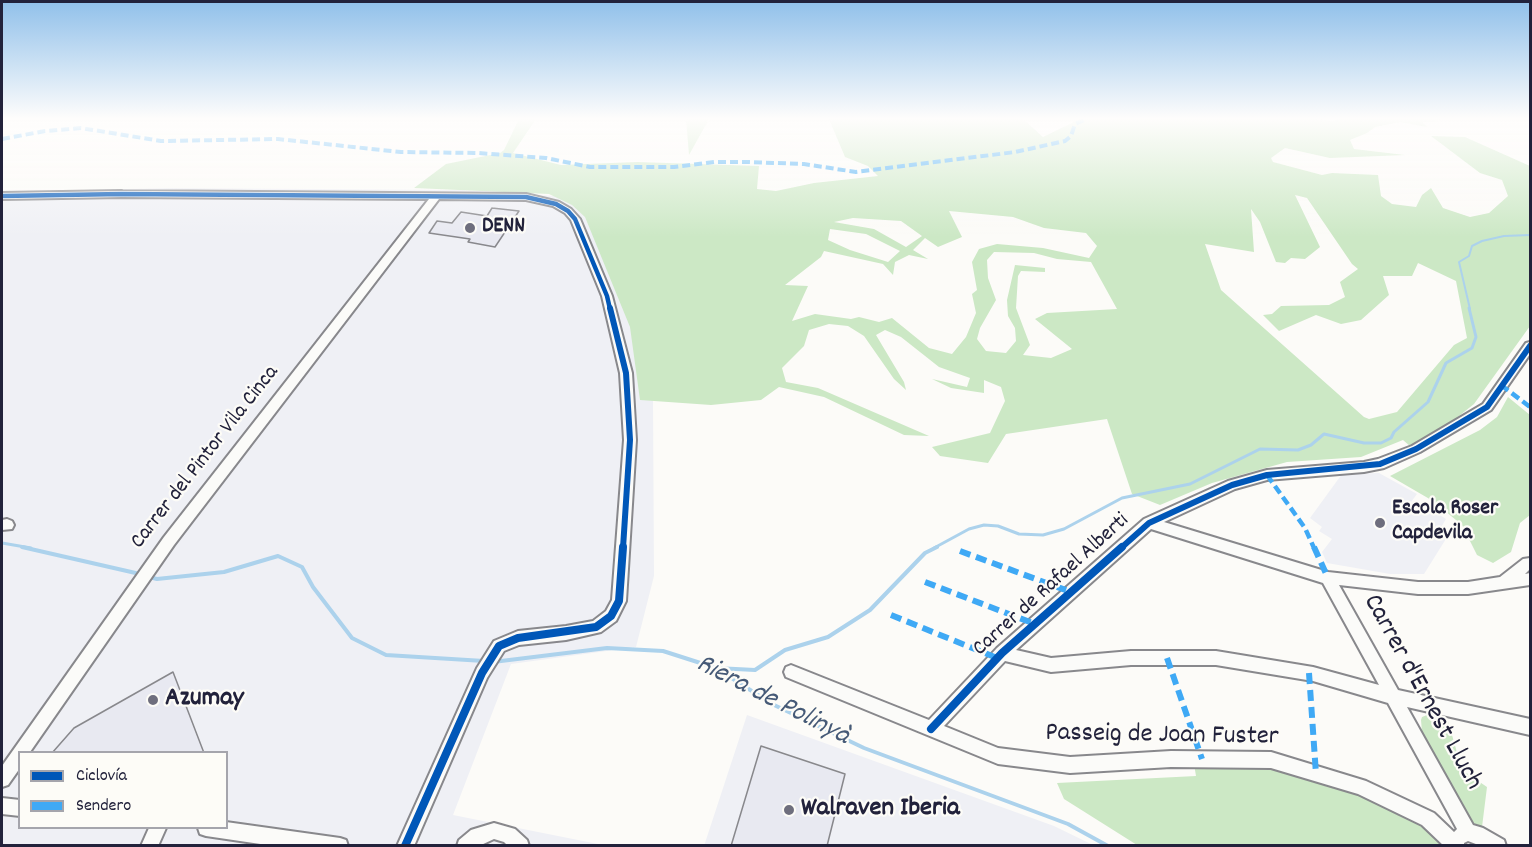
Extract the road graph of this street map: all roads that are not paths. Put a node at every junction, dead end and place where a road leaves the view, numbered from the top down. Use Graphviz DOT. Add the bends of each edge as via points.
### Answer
graph roads {
  1 [pos="2,196"];
  2 [pos="436,197"];
  3 [pos="1530,346"];
  4 [pos="1149,523"];
  5 [pos="1530,560"];
  6 [pos="1328,578"];
  7 [pos="1530,579"];
  8 [pos="1502,582"];
  9 [pos="1002,653"];
  10 [pos="790,672"];
  11 [pos="1394,697"];
  12 [pos="1530,727"];
  13 [pos="931,729"];
  14 [pos="21,751"];
  15 [pos="18,756"];
  16 [pos="2,779"];
  17 [pos="2,806"];
  18 [pos="18,808"];
  19 [pos="158,829"];
  20 [pos="213,829"];
  21 [pos="1460,841"];
  22 [pos="149,846"];
  23 [pos="340,846"];
  24 [pos="405,846"];
  25 [pos="465,846"];
  26 [pos="521,846"];
  27 [pos="1498,846"];
  1 -- 2 [label="street"];
  2 -- 14 [label="street, Carrer del Pintor Vila Cinca" via="144,575"];
  2 -- 24 [label="street" via="536,198 563,207 575,219 607,296 617,332 626,373 630,440 622,592 616,607 596,627 518,638 499,646"];
  3 -- 4 [label="street, Carrer de Rafael Alberti" via="1487,407 1416,449 1380,464 1267,475 1232,484"];
  4 -- 6 [label="street"];
  4 -- 9 [label="street, Carrer de Rafael Alberti"];
  5 -- 8 [label="street"];
  6 -- 8 [label="street" via="1418,588 1468,588"];
  6 -- 11 [label="street, Carrer d'Ernest Lluch"];
  7 -- 8 [label="street"];
  9 -- 11 [label="street" via="1051,665 1131,658 1216,658 1313,674"];
  9 -- 13 [label="street, Carrer de Rafael Alberti"];
  10 -- 13 [label="street, Passeig de Joan Fuster"];
  11 -- 12 [label="street"];
  11 -- 21 [label="street, Carrer d'Ernest Lluch"];
  13 -- 21 [label="street, Passeig de Joan Fuster" via="998,756 1070,765 1171,759 1271,760 1360,787 1428,819"];
  15 -- 16 [label="street, Carrer del Pintor Vila Cinca"];
  17 -- 18 [label="street"];
  19 -- 22 [label="street"];
  20 -- 23 [label="street"];
  21 -- 27 [label="street" via="1477,834"];
  25 -- 26 [label="street" via="477,836 494,831 509,835"];
}
